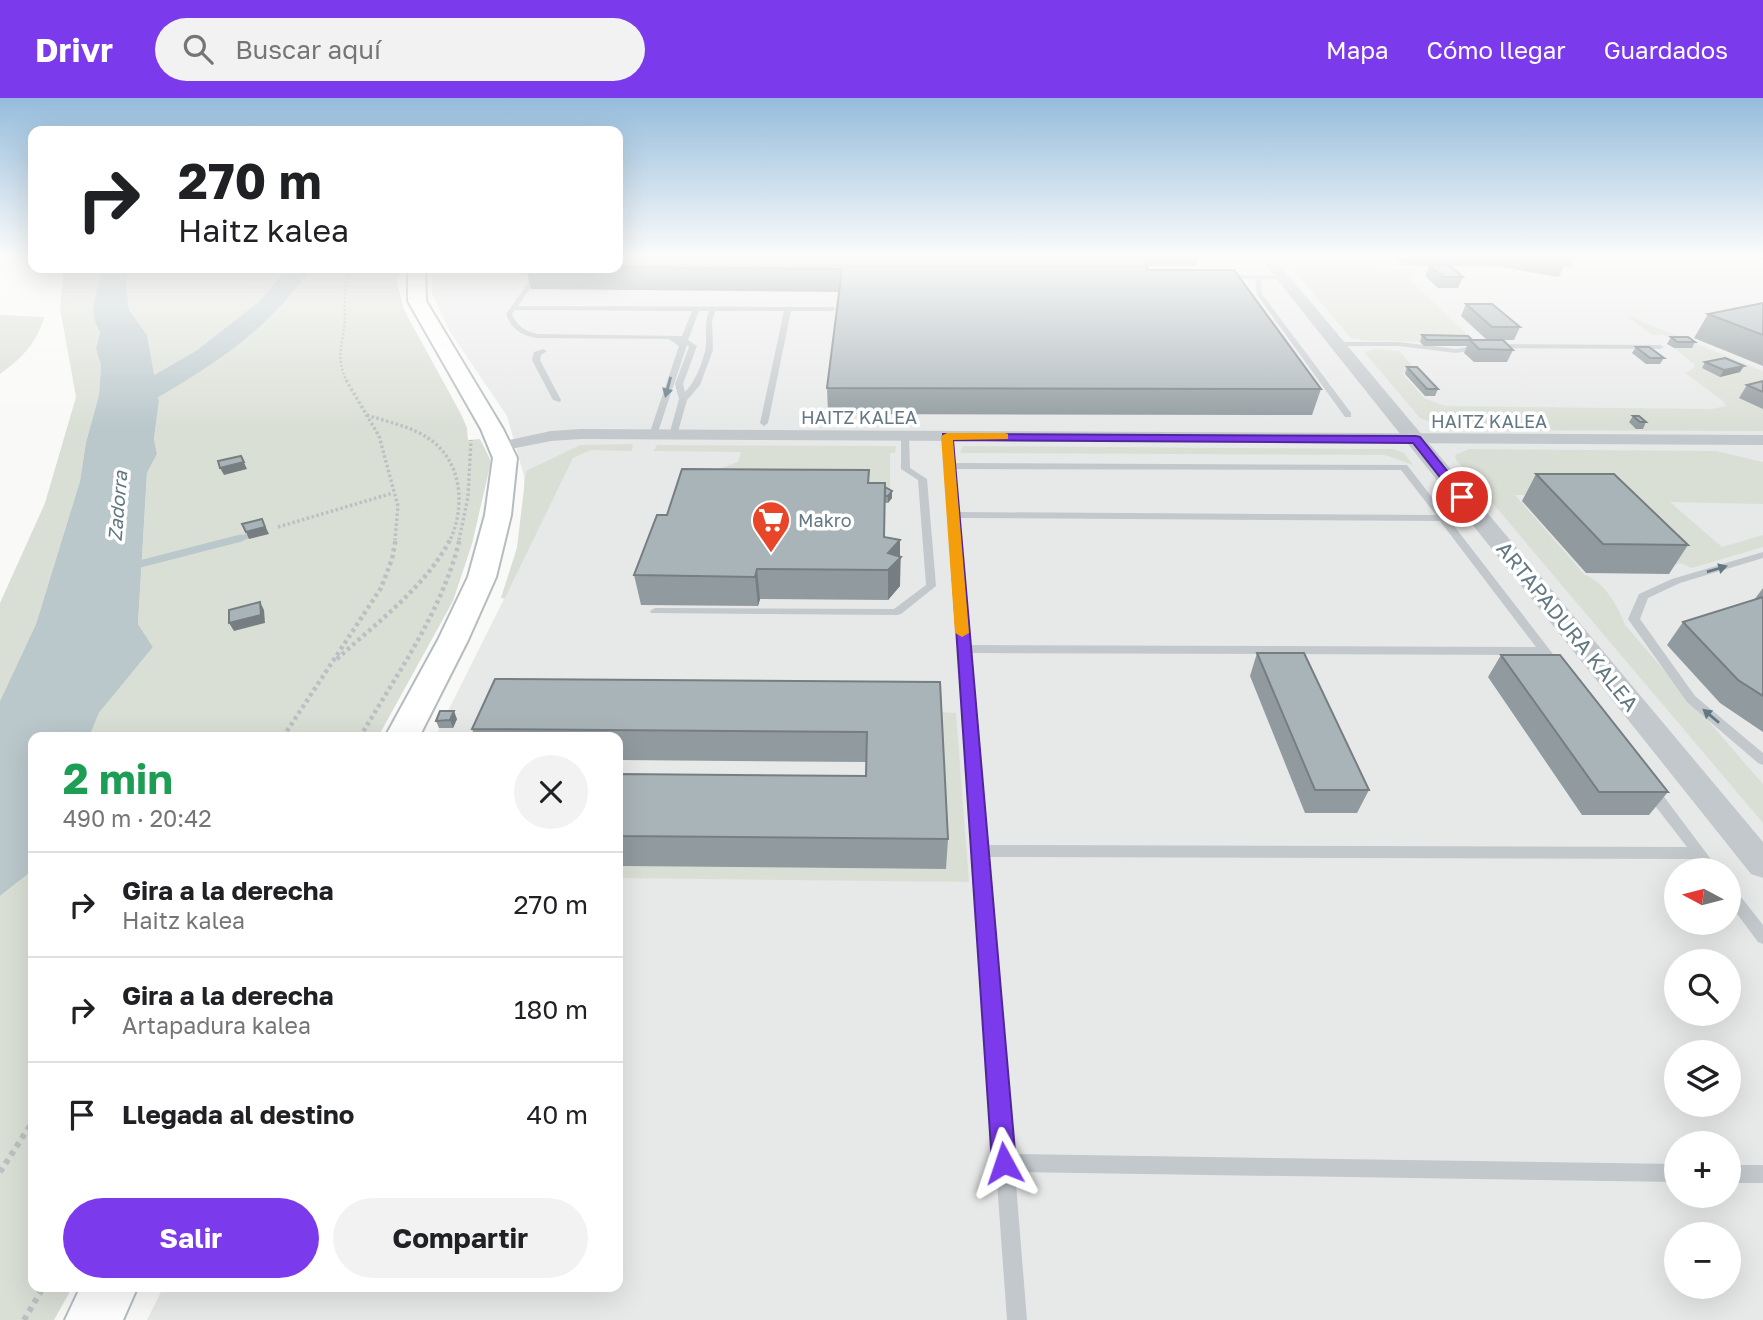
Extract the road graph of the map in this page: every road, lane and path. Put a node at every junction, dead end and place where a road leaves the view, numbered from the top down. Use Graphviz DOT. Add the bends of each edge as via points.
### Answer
graph roads {
  1 [pos="345,314"];
  2 [pos="425,314"];
  3 [pos="509,314"];
  4 [pos="693,314"];
  5 [pos="712,314"];
  6 [pos="787,314"];
  7 [pos="1274,314"];
  8 [pos="1314,314"];
  9 [pos="708,328"];
  10 [pos="679,341"];
  11 [pos="1340,344"];
  12 [pos="1660,347"];
  13 [pos="543,351"];
  14 [pos="683,399"];
  15 [pos="557,400"];
  16 [pos="366,415"];
  17 [pos="1348,415"];
  18 [pos="764,423"];
  19 [pos="471,434"];
  20 [pos="653,435"];
  21 [pos="673,435"];
  22 [pos="905,436"];
  23 [pos="947,436"];
  24 [pos="1416,440"];
  25 [pos="1763,440"];
  26 [pos="501,446"];
  27 [pos="949,466"];
  28 [pos="393,493"];
  29 [pos="953,515"];
  30 [pos="1443,518"];
  31 [pos="278,527"];
  32 [pos="1763,555"];
  33 [pos="655,611"];
  34 [pos="963,649"];
  35 [pos="1545,651"];
  36 [pos="331,665"];
  37 [pos="1561,673"];
  38 [pos="287,732"];
  39 [pos="363,732"];
  40 [pos="405,732"];
  41 [pos="1763,760"];
  42 [pos="1642,779"];
  43 [pos="979,850"];
  44 [pos="1699,853"];
  45 [pos="1703,858"];
  46 [pos="1763,865"];
  47 [pos="1741,908"];
  48 [pos="1763,937"];
  49 [pos="28,1129"];
  50 [pos="1004,1163"];
  51 [pos="0,1172"];
  52 [pos="1664,1173"];
  53 [pos="1741,1174"];
  54 [pos="1763,1174"];
  55 [pos="40,1292"];
  56 [pos="108,1292"];
  57 [pos="24,1320"];
  58 [pos="93,1320"];
  59 [pos="1017,1320"];
  1 -- 16 [label="path" via="339,346 342,371"];
  2 -- 26 [label="main road"];
  3 -- 10 [label="lane" via="517,329 537,335"];
  4 -- 10 [label="lane"];
  5 -- 9 [label="lane"];
  6 -- 18 [label="lane"];
  7 -- 17 [label="lane"];
  8 -- 11 [label="street, ARTAPADURA KALEA"];
  9 -- 10 [label="lane" via="693,341"];
  9 -- 14 [label="lane" via="709,350 696,385"];
  10 -- 14 [label="lane" via="693,346 679,384"];
  10 -- 20 [label="lane, one-way"];
  11 -- 12 [label="lane" via="1423,349"];
  11 -- 24 [label="street, ARTAPADURA KALEA"];
  13 -- 15 [label="lane" via="536,360"];
  14 -- 21 [label="lane"];
  16 -- 28 [label="path" via="382,446"];
  16 -- 36 [label="path" via="418,433 446,453 459,486 456,524 449,542 425,573"];
  19 -- 39 [label="path" via="466,514 448,575"];
  20 -- 21 [label="street, HAITZ KALEA"];
  20 -- 26 [label="street, HAITZ KALEA" via="551,436"];
  21 -- 22 [label="street, HAITZ KALEA"];
  22 -- 23 [label="street, HAITZ KALEA"];
  22 -- 33 [label="lane" via="906,469 922,479 931,586 897,612"];
  23 -- 24 [label="street, HAITZ KALEA"];
  23 -- 27 [label="lane"];
  24 -- 25 [label="street, HAITZ KALEA"];
  24 -- 46 [label="street, ARTAPADURA KALEA"];
  26 -- 40 [label="main road" via="503,489 482,577"];
  27 -- 29 [label="lane"];
  27 -- 30 [label="lane" via="1404,467"];
  28 -- 31 [label="path"];
  28 -- 36 [label="path" via="398,506 392,559 381,587"];
  29 -- 30 [label="lane"];
  29 -- 34 [label="lane"];
  30 -- 35 [label="lane"];
  41 -- 32 [label="lane, one-way" via="1691,699 1634,619 1643,596 1676,581"];
  34 -- 35 [label="lane"];
  34 -- 43 [label="lane"];
  35 -- 37 [label="lane"];
  36 -- 38 [label="path"];
  42 -- 44 [label="lane"];
  43 -- 44 [label="lane"];
  43 -- 50 [label="lane"];
  44 -- 45 [label="lane"];
  47 -- 48 [label="lane"];
  49 -- 51 [label="path"];
  50 -- 52 [label="lane"];
  50 -- 59 [label="lane"];
  53 -- 54 [label="lane"];
  55 -- 57 [label="path"];
  56 -- 58 [label="main road"];
}
